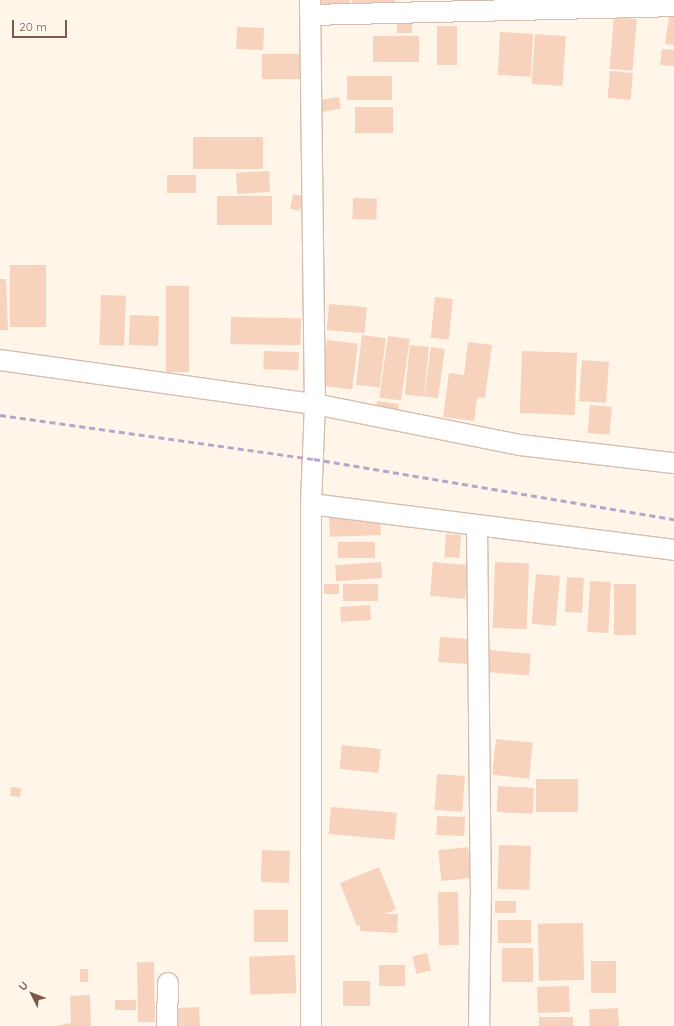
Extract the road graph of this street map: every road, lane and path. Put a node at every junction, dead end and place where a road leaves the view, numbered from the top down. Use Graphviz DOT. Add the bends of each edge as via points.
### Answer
graph roads {
  1 [pos="674,6"];
  2 [pos="310,8"];
  3 [pos="0,360"];
  4 [pos="315,404"];
  5 [pos="674,463"];
  6 [pos="311,504"];
  7 [pos="477,525"];
  8 [pos="674,550"];
  9 [pos="168,983"];
  10 [pos="167,1026"];
  11 [pos="311,1026"];
  12 [pos="479,1026"];
  1 -- 2 [label="street"];
  2 -- 4 [label="street"];
  3 -- 4 [label="street"];
  4 -- 5 [label="street" via="520,445"];
  4 -- 6 [label="street"];
  6 -- 7 [label="street"];
  6 -- 11 [label="street"];
  7 -- 8 [label="street"];
  7 -- 12 [label="street" via="481,886"];
  9 -- 10 [label="street"];
}
